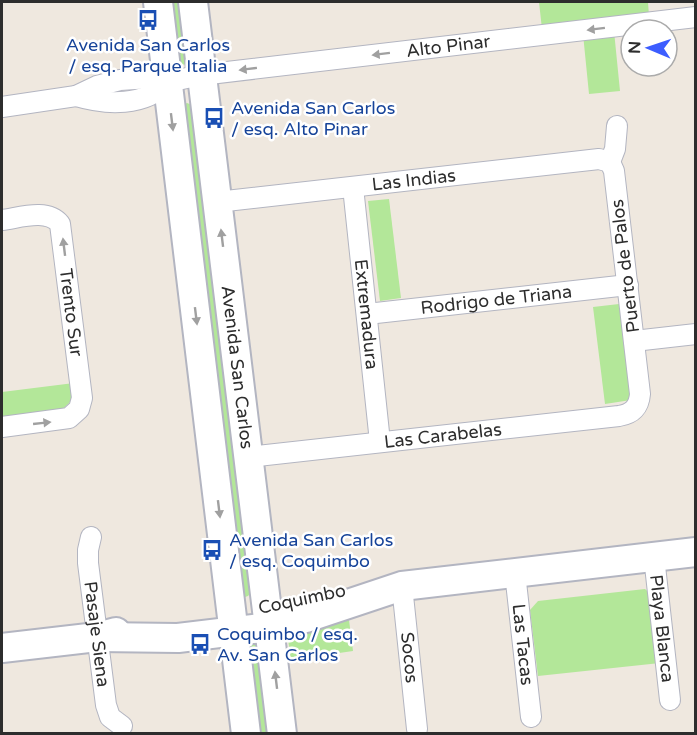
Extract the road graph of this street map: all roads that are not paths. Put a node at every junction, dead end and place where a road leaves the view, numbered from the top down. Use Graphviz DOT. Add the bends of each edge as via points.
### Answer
graph roads {
  1 [pos="158,2"];
  2 [pos="193,2"];
  3 [pos="696,17"];
  4 [pos="201,75"];
  5 [pos="168,82"];
  6 [pos="4,105"];
  7 [pos="617,126"];
  8 [pos="610,162"];
  9 [pos="353,187"];
  10 [pos="217,202"];
  11 [pos="2,220"];
  12 [pos="628,285"];
  13 [pos="367,314"];
  14 [pos="696,334"];
  15 [pos="634,340"];
  16 [pos="636,408"];
  17 [pos="2,427"];
  18 [pos="380,442"];
  19 [pos="248,457"];
  20 [pos="91,537"];
  21 [pos="696,552"];
  22 [pos="654,557"];
  23 [pos="515,573"];
  24 [pos="402,586"];
  25 [pos="268,618"];
  26 [pos="232,622"];
  27 [pos="97,637"];
  28 [pos="2,648"];
  29 [pos="670,700"];
  30 [pos="531,717"];
  31 [pos="122,726"];
  32 [pos="417,729"];
  33 [pos="246,734"];
  34 [pos="282,734"];
  1 -- 5 [label="main road, Avenida San Carlos"];
  2 -- 4 [label="main road, Avenida San Carlos"];
  3 -- 4 [label="street, Alto Pinar, one-way"];
  4 -- 5 [label="street, Alto Pinar"];
  4 -- 10 [label="main road, Avenida San Carlos"];
  5 -- 6 [label="street" via="152,95 139,99 111,102 76,96"];
  5 -- 26 [label="main road, Avenida San Carlos, one-way"];
  7 -- 8 [label="street, Puerto de Palos"];
  8 -- 9 [label="street, Las Indias" via="599,159"];
  8 -- 12 [label="street, Puerto de Palos"];
  9 -- 10 [label="street, Las Indias"];
  9 -- 13 [label="street, Extremadura"];
  19 -- 10 [label="main road, Avenida San Carlos, one-way"];
  17 -- 11 [label="street, Trento Sur, one-way" via="63,420 79,409 82,392 60,225 44,215"];
  12 -- 13 [label="street, Rodrigo de Triana"];
  12 -- 15 [label="street, Puerto de Palos"];
  13 -- 18 [label="street, Extremadura"];
  14 -- 15 [label="street"];
  15 -- 16 [label="street, Puerto de Palos" via="640,394"];
  16 -- 18 [label="street, Las Carabelas" via="619,416"];
  18 -- 19 [label="street, Las Carabelas"];
  19 -- 25 [label="main road, Avenida San Carlos"];
  20 -- 27 [label="street, Pasaje Siena" via="87,556"];
  21 -- 22 [label="main road, Coquimbo"];
  22 -- 23 [label="main road, Coquimbo"];
  22 -- 29 [label="street, Playa Blanca"];
  23 -- 24 [label="main road, Coquimbo"];
  23 -- 30 [label="street, Las Tacas"];
  24 -- 25 [label="main road, Coquimbo" via="357,587"];
  24 -- 32 [label="street, Socos"];
  25 -- 26 [label="main road, Coquimbo"];
  34 -- 25 [label="main road, Avenida San Carlos, one-way"];
  26 -- 27 [label="main road, Coquimbo" via="172,620"];
  26 -- 33 [label="main road, Avenida San Carlos"];
  27 -- 28 [label="main road, Coquimbo"];
  27 -- 31 [label="street, Pasaje Siena" via="107,711"];
}
